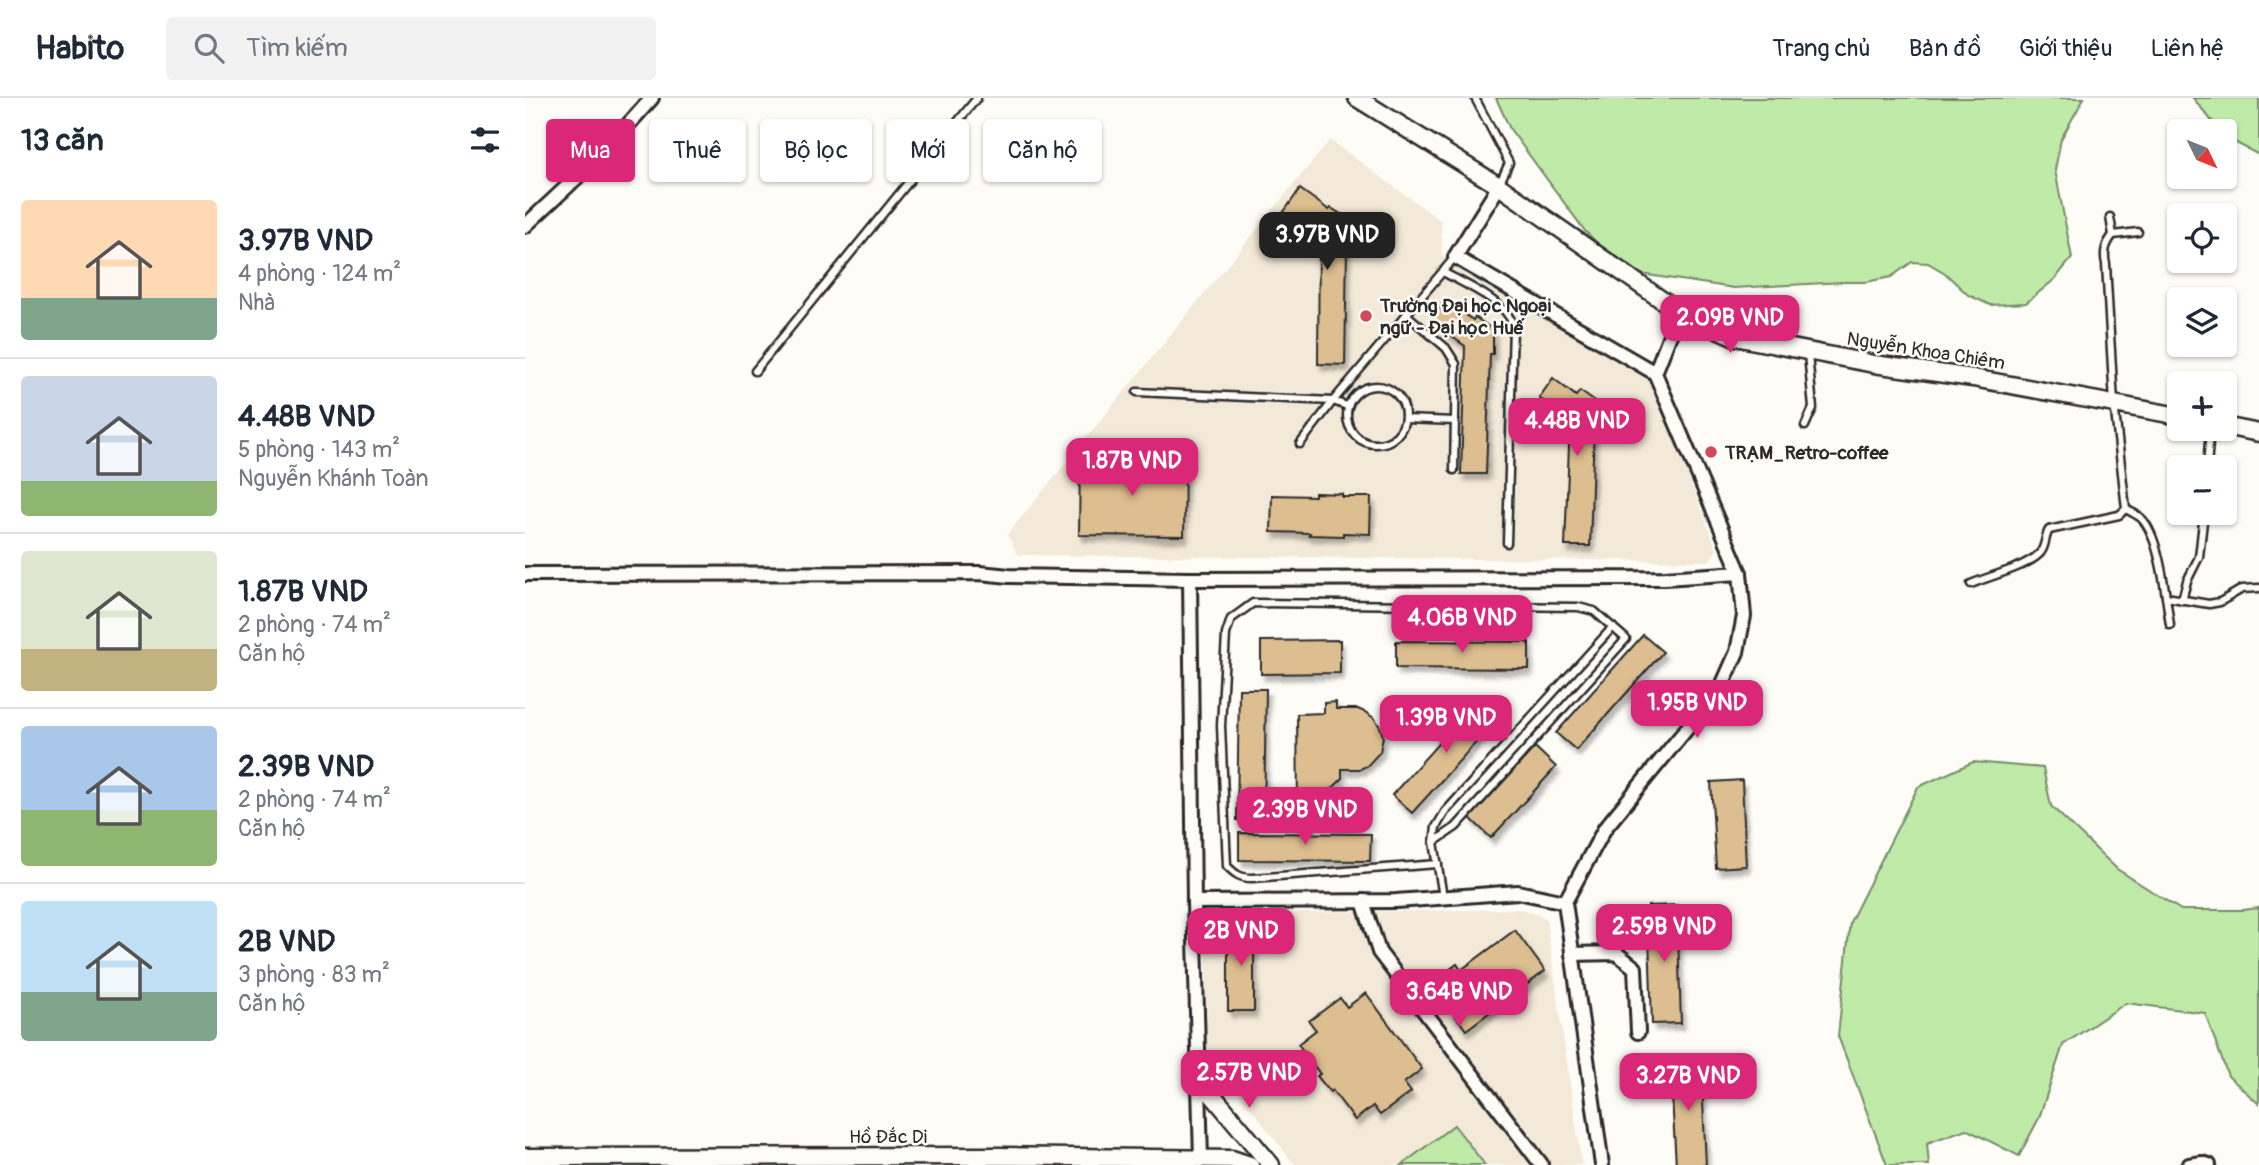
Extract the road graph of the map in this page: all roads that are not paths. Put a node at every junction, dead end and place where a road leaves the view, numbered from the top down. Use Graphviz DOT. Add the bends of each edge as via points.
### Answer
graph roads {
  1 [pos="652,98"];
  2 [pos="977,98"];
  3 [pos="1357,98"];
  4 [pos="1475,98"];
  5 [pos="1499,186"];
  6 [pos="2111,217"];
  7 [pos="525,226"];
  8 [pos="2138,232"];
  9 [pos="2113,235"];
  10 [pos="1455,257"];
  11 [pos="1443,272"];
  12 [pos="1679,312"];
  13 [pos="1407,315"];
  14 [pos="1808,352"];
  15 [pos="755,371"];
  16 [pos="1654,373"];
  17 [pos="1137,392"];
  18 [pos="1333,401"];
  19 [pos="2114,403"];
  20 [pos="1347,406"];
  21 [pos="2167,414"];
  22 [pos="1405,419"];
  23 [pos="1455,421"];
  24 [pos="1805,426"];
  25 [pos="2237,429"];
  26 [pos="2259,433"];
  27 [pos="1300,444"];
  28 [pos="1454,470"];
  29 [pos="2126,509"];
  30 [pos="2203,525"];
  31 [pos="1507,542"];
  32 [pos="525,573"];
  33 [pos="1740,573"];
  34 [pos="1190,579"];
  35 [pos="1971,584"];
  36 [pos="2259,588"];
  37 [pos="2166,597"];
  38 [pos="2182,600"];
  39 [pos="2171,625"];
  40 [pos="1613,627"];
  41 [pos="1434,842"];
  42 [pos="1437,864"];
  43 [pos="1443,897"];
  44 [pos="1363,901"];
  45 [pos="1194,902"];
  46 [pos="1565,902"];
  47 [pos="1572,954"];
  48 [pos="1638,1032"];
  49 [pos="1199,1079"];
  50 [pos="525,1157"];
  51 [pos="1201,1159"];
  52 [pos="881,1161"];
  53 [pos="1149,1162"];
  54 [pos="1541,1164"];
  55 [pos="1251,1165"];
  56 [pos="1271,1165"];
  57 [pos="1602,1165"];
  58 [pos="2189,1165"];
  59 [pos="2209,1165"];
  1 -- 7 [label="street" via="601,155"];
  2 -- 15 [label="lane"];
  3 -- 5 [label="street, Nguyễn Khoa Chiêm"];
  4 -- 5 [label="lane" via="1509,163"];
  5 -- 10 [label="street"];
  5 -- 12 [label="street, Nguyễn Khoa Chiêm"];
  6 -- 9 [label="lane"];
  8 -- 9 [label="lane"];
  9 -- 19 [label="lane" via="2103,256"];
  10 -- 11 [label="lane"];
  10 -- 16 [label="street"];
  11 -- 13 [label="lane"];
  11 -- 31 [label="lane" via="1495,302 1513,325"];
  12 -- 14 [label="street, Nguyễn Khoa Chiêm" via="1735,337"];
  12 -- 16 [label="street"];
  13 -- 18 [label="lane"];
  13 -- 23 [label="lane" via="1452,355 1456,364"];
  14 -- 19 [label="street, Nguyễn Khoa Chiêm"];
  14 -- 24 [label="lane" via="1812,408"];
  16 -- 33 [label="street"];
  17 -- 18 [label="lane"];
  18 -- 20 [label="lane"];
  18 -- 27 [label="lane"];
  19 -- 21 [label="street, Nguyễn Khoa Chiêm"];
  19 -- 29 [label="lane"];
  20 -- 22 [label="lane" via="1362,388 1385,387 1402,401"];
  20 -- 22 [label="lane" via="1349,428 1366,443 1389,441"];
  22 -- 23 [label="lane"];
  23 -- 28 [label="lane"];
  25 -- 26 [label="street"];
  29 -- 35 [label="lane" via="2119,515 2049,530 2038,555"];
  29 -- 37 [label="lane" via="2147,526"];
  30 -- 38 [label="lane" via="2199,557"];
  32 -- 34 [label="street" via="980,573"];
  33 -- 34 [label="street" via="1651,578"];
  33 -- 46 [label="street" via="1744,616 1737,652 1722,686 1605,828"];
  34 -- 45 [label="street"];
  36 -- 38 [label="lane" via="2242,589 2209,604"];
  37 -- 38 [label="lane"];
  37 -- 39 [label="lane"];
  40 -- 41 [label="lane" via="1445,813"];
  40 -- 41 [label="lane" via="1626,639 1456,827"];
  40 -- 42 [label="lane" via="1594,611 1533,605 1253,603 1231,619 1226,634 1221,726 1227,866 1243,878 1252,878"];
  41 -- 42 [label="lane"];
  42 -- 43 [label="lane"];
  43 -- 44 [label="street"];
  43 -- 46 [label="street" via="1518,892"];
  44 -- 45 [label="street"];
  44 -- 54 [label="street" via="1379,952"];
  45 -- 49 [label="street"];
  46 -- 47 [label="street"];
  47 -- 48 [label="street" via="1616,953 1635,968"];
  47 -- 57 [label="street"];
  49 -- 51 [label="street"];
  49 -- 56 [label="street"];
  50 -- 52 [label="street, Hồ Đắc Di"];
  51 -- 53 [label="street, Hồ Đắc Di"];
  51 -- 55 [label="street, Hồ Đắc Di" via="1232,1159"];
  52 -- 53 [label="street, Hồ Đắc Di"];
  58 -- 59 [label="street"];
}
